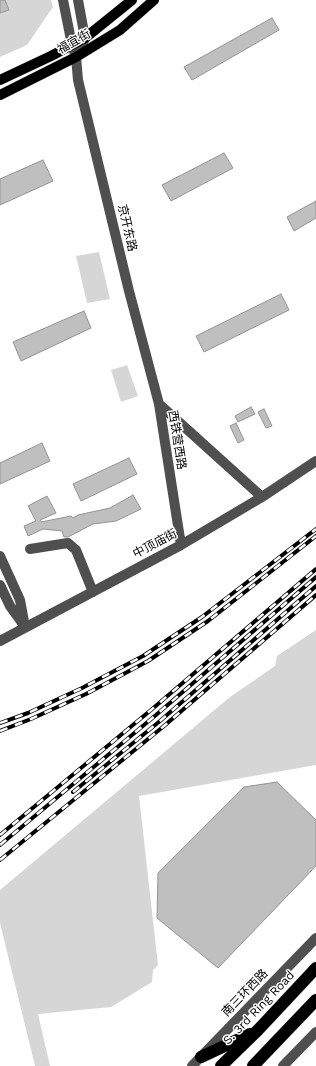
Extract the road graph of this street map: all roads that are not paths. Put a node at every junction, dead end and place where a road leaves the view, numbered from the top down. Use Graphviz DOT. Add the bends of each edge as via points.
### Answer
graph roads {
  1 [pos="64,0"];
  2 [pos="78,0"];
  3 [pos="132,0"];
  4 [pos="154,0"];
  5 [pos="85,38"];
  6 [pos="72,45"];
  7 [pos="76,57"];
  8 [pos="0,80"];
  9 [pos="0,95"];
  10 [pos="159,404"];
  11 [pos="316,461"];
  12 [pos="262,497"];
  13 [pos="181,545"];
  14 [pos="30,549"];
  15 [pos="0,556"];
  16 [pos="0,585"];
  17 [pos="92,592"];
  18 [pos="25,627"];
  19 [pos="0,641"];
  20 [pos="316,938"];
  21 [pos="316,968"];
  22 [pos="316,1000"];
  23 [pos="258,1030"];
  24 [pos="316,1032"];
  25 [pos="201,1057"];
  26 [pos="192,1066"];
  27 [pos="221,1066"];
  28 [pos="253,1066"];
  29 [pos="283,1066"];
  1 -- 6 [label="street, 京开东路"];
  2 -- 5 [label="street"];
  3 -- 5 [label="main road, 福宜街"];
  4 -- 7 [label="main road, 福宜街" via="116,32"];
  5 -- 6 [label="main road, 福宜街"];
  5 -- 7 [label="street"];
  6 -- 7 [label="street, 京开东路"];
  6 -- 8 [label="main road, 福宜街"];
  7 -- 9 [label="main road, 福宜街"];
  7 -- 10 [label="street, 京开东路" via="78,80"];
  10 -- 12 [label="street, 西铁营西路"];
  10 -- 13 [label="street, 西铁营西路"];
  11 -- 12 [label="street, 中顶庙街"];
  12 -- 13 [label="street, 中顶庙街"];
  13 -- 17 [label="street, 中顶庙街"];
  14 -- 17 [label="street" via="68,543 76,550"];
  15 -- 18 [label="street" via="20,600"];
  16 -- 18 [label="street" via="10,606"];
  17 -- 18 [label="street, 中顶庙街"];
  18 -- 19 [label="street, 中顶庙街"];
  20 -- 25 [label="street, 南三环西路"];
  21 -- 23 [label="highway, S. 3rd Ring Road"];
  22 -- 28 [label="highway"];
  23 -- 25 [label="highway"];
  23 -- 27 [label="highway, S. 3rd Ring Road"];
  24 -- 29 [label="street"];
  25 -- 26 [label="street, 南三环西路"];
}
